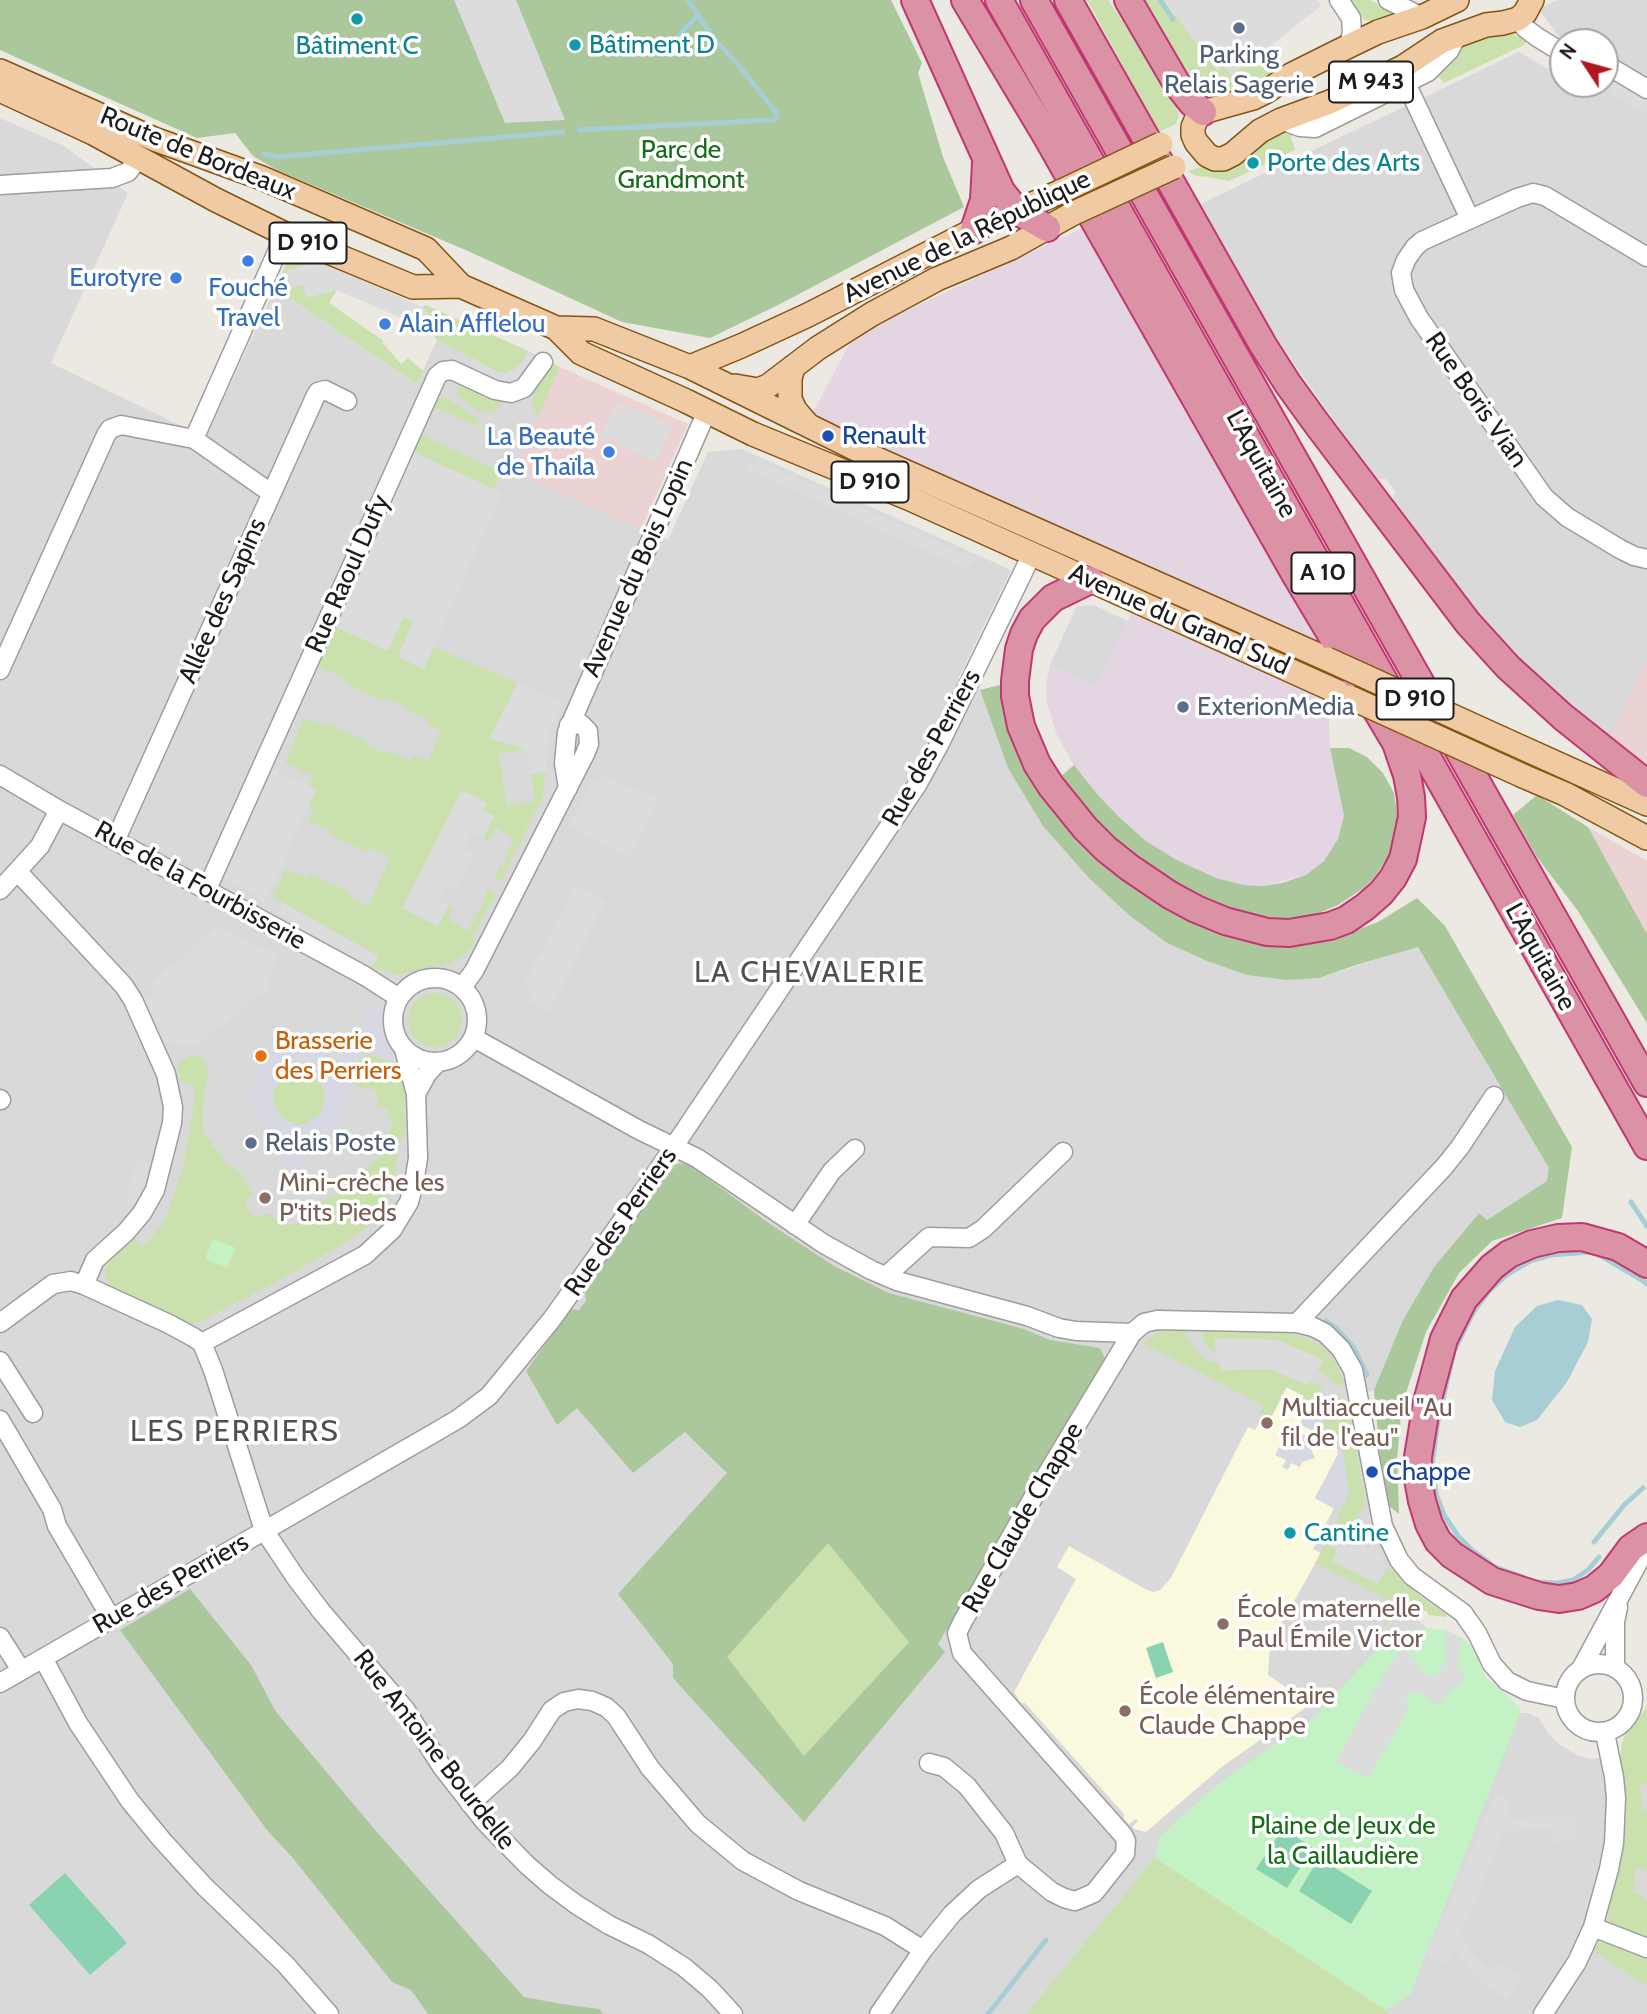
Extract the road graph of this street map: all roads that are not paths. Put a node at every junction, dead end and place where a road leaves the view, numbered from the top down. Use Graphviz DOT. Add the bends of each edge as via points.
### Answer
graph roads {
  1 [pos="915,0"];
  2 [pos="965,0"];
  3 [pos="999,0"];
  4 [pos="1034,0"];
  5 [pos="1068,0"];
  6 [pos="1128,0"];
  7 [pos="1339,0"];
  8 [pos="1388,0"];
  9 [pos="1457,0"];
  10 [pos="1528,5"];
  11 [pos="1422,18"];
  12 [pos="1458,34"];
  13 [pos="1549,44"];
  14 [pos="1349,46"];
  15 [pos="0,71"];
  16 [pos="1619,72"];
  17 [pos="1406,83"];
  18 [pos="1647,89"];
  19 [pos="0,90"];
  20 [pos="1198,120"];
  21 [pos="1281,120"];
  22 [pos="1206,155"];
  23 [pos="139,158"];
  24 [pos="986,161"];
  25 [pos="0,185"];
  26 [pos="1017,211"];
  27 [pos="1470,219"];
  28 [pos="1047,228"];
  29 [pos="974,230"];
  30 [pos="285,234"];
  31 [pos="1647,257"];
  32 [pos="461,286"];
  33 [pos="556,328"];
  34 [pos="741,346"];
  35 [pos="543,362"];
  36 [pos="690,367"];
  37 [pos="793,367"];
  38 [pos="725,384"];
  39 [pos="347,401"];
  40 [pos="707,411"];
  41 [pos="807,424"];
  42 [pos="194,439"];
  43 [pos="271,493"];
  44 [pos="1032,554"];
  45 [pos="1647,559"];
  46 [pos="1090,580"];
  47 [pos="0,670"];
  48 [pos="0,775"];
  49 [pos="1647,784"];
  50 [pos="1647,804"];
  51 [pos="59,810"];
  52 [pos="1647,838"];
  53 [pos="116,839"];
  54 [pos="18,872"];
  55 [pos="207,889"];
  56 [pos="0,890"];
  57 [pos="462,988"];
  58 [pos="398,998"];
  59 [pos="474,1038"];
  60 [pos="404,1049"];
  61 [pos="437,1063"];
  62 [pos="1647,1083"];
  63 [pos="416,1094"];
  64 [pos="1494,1096"];
  65 [pos="1647,1146"];
  66 [pos="674,1147"];
  67 [pos="855,1149"];
  68 [pos="1063,1152"];
  69 [pos="795,1225"];
  70 [pos="1647,1264"];
  71 [pos="886,1276"];
  72 [pos="84,1285"];
  73 [pos="0,1323"];
  74 [pos="1297,1323"];
  75 [pos="1132,1333"];
  76 [pos="202,1343"];
  77 [pos="0,1361"];
  78 [pos="33,1413"];
  79 [pos="0,1420"];
  80 [pos="264,1530"];
  81 [pos="1647,1537"];
  82 [pos="1647,1546"];
  83 [pos="1619,1600"];
  84 [pos="111,1618"];
  85 [pos="0,1637"];
  86 [pos="43,1658"];
  87 [pos="1615,1668"];
  88 [pos="1581,1669"];
  89 [pos="22,1670"];
  90 [pos="0,1683"];
  91 [pos="1564,1699"];
  92 [pos="1605,1733"];
  93 [pos="929,1763"];
  94 [pos="470,1804"];
  95 [pos="1018,1864"];
  96 [pos="1592,1927"];
  97 [pos="1647,1948"];
  98 [pos="923,1950"];
  99 [pos="329,2014"];
  100 [pos="733,2014"];
  101 [pos="879,2014"];
  102 [pos="1543,2014"];
  1 -- 24 [label="highway"];
  2 -- 46 [label="highway" via="1396,743 1412,797 1412,817 1403,859 1381,893 1346,920 1311,931 1267,932 1225,921 1149,881 1106,849 1066,806 1037,764 1021,726 1015,696 1016,665 1024,634 1041,608"];
  3 -- 65 [label="highway, L'Aquitaine / A 10"];
  4 -- 62 [label="highway, L'Aquitaine / A 10"];
  5 -- 49 [label="highway" via="1263,345 1317,424 1501,660 1532,691"];
  6 -- 20 [label="highway"];
  7 -- 14 [label="street" via="1351,18"];
  8 -- 11 [label="street"];
  9 -- 11 [label="main road, Avenue de la République / M 943"];
  10 -- 12 [label="main road, Avenue de la République / M 943" via="1503,23"];
  10 -- 13 [label="street" via="1531,33"];
  11 -- 14 [label="main road, Avenue de la République / M 943"];
  12 -- 17 [label="street" via="1441,61"];
  12 -- 21 [label="main road, Avenue de la République / M 943" via="1403,67"];
  14 -- 20 [label="main road, Avenue de la République / M 943" via="1267,92"];
  15 -- 32 [label="main road, Route de Bordeaux / D 910" via="426,249"];
  16 -- 18 [label="street"];
  17 -- 21 [label="street" via="1315,128"];
  17 -- 27 [label="street"];
  19 -- 23 [label="main road, Route de Bordeaux / D 910"];
  20 -- 22 [label="main road" via="1193,135"];
  20 -- 26 [label="main road, Avenue de la République / M 943, bridge" via="1161,144"];
  21 -- 22 [label="main road, Avenue de la République / M 943" via="1223,159"];
  22 -- 28 [label="main road, Avenue de la République / M 943, bridge"];
  23 -- 25 [label="street" via="120,177"];
  23 -- 30 [label="main road, Route de Bordeaux / D 910"];
  24 -- 26 [label="highway"];
  24 -- 29 [label="highway" via="984,200"];
  26 -- 28 [label="highway"];
  26 -- 29 [label="main road, Avenue de la République / M 943"];
  27 -- 31 [label="street, Rue Boris Vian" via="1517,198 1539,194"];
  27 -- 45 [label="street, Rue Boris Vian" via="1415,247 1401,273 1404,290 1544,497 1567,517 1620,549"];
  28 -- 37 [label="main road, Avenue de la République / M 943" via="904,296"];
  29 -- 34 [label="main road, Avenue de la République / M 943"];
  30 -- 32 [label="main road, Route de Bordeaux / D 910" via="413,286"];
  30 -- 42 [label="street"];
  32 -- 33 [label="main road, Route de Bordeaux / D 910"];
  33 -- 36 [label="main road, D 910" via="594,329"];
  33 -- 40 [label="main road, D 910" via="581,353"];
  34 -- 36 [label="main road, Avenue de la République / M 943"];
  34 -- 38 [label="main road"];
  35 -- 55 [label="street, Rue Raoul Dufy" via="524,388 512,393 452,370 437,376"];
  36 -- 38 [label="main road, D 910"];
  37 -- 38 [label="main road, Avenue de la République / M 943" via="758,390"];
  37 -- 41 [label="main road" via="790,399"];
  38 -- 40 [label="main road"];
  38 -- 41 [label="main road, D 910"];
  39 -- 43 [label="street, Allée des Sapins" via="325,390 318,392"];
  40 -- 44 [label="main road, Avenue du Grand Sud / D 910"];
  40 -- 57 [label="street, Avenue du Bois Lopin" via="569,725 581,724 588,730 585,754"];
  41 -- 50 [label="main road, Avenue du Grand Sud / D 910, bridge"];
  42 -- 43 [label="street"];
  42 -- 47 [label="street" via="121,425 110,429"];
  43 -- 53 [label="street, Allée des Sapins"];
  44 -- 46 [label="main road, Avenue du Grand Sud / D 910"];
  44 -- 66 [label="street, Rue des Perriers" via="917,785"];
  46 -- 52 [label="main road, Avenue du Grand Sud / D 910, bridge" via="1589,806"];
  48 -- 51 [label="street, Rue de la Fourbisserie"];
  51 -- 53 [label="street, Rue de la Fourbisserie"];
  51 -- 54 [label="street" via="40,846"];
  53 -- 55 [label="street, Rue de la Fourbisserie"];
  54 -- 56 [label="street"];
  54 -- 72 [label="street" via="124,986 166,1074 173,1107 155,1190 127,1232 95,1259"];
  55 -- 58 [label="street, Rue de la Fourbisserie"];
  57 -- 58 [label="street" via="438,978 425,979"];
  57 -- 59 [label="street" via="476,1011"];
  58 -- 60 [label="street" via="393,1027"];
  59 -- 61 [label="street" via="459,1056"];
  59 -- 66 [label="street"];
  60 -- 61 [label="street" via="413,1057"];
  60 -- 63 [label="street"];
  61 -- 63 [label="street"];
  63 -- 76 [label="street" via="414,1183 409,1202 392,1230 365,1255"];
  64 -- 74 [label="street" via="1444,1167"];
  66 -- 69 [label="street"];
  66 -- 80 [label="street, Rue des Perriers" via="552,1319 489,1396 465,1415"];
  67 -- 69 [label="street" via="832,1171"];
  68 -- 71 [label="street" via="983,1229 969,1238 929,1237"];
  69 -- 71 [label="street"];
  70 -- 81 [label="highway" via="1618,1247 1582,1237 1532,1244 1492,1267 1464,1299 1444,1339 1421,1434 1418,1468 1422,1502 1438,1541 1492,1581 1539,1596 1559,1599 1594,1589"];
  71 -- 75 [label="street" via="1059,1328"];
  72 -- 73 [label="street" via="71,1281 53,1284"];
  72 -- 76 [label="street"];
  74 -- 75 [label="street" via="1157,1320"];
  74 -- 91 [label="street" via="1333,1339 1353,1370 1383,1526 1404,1567 1463,1614 1507,1681 1527,1691"];
  75 -- 95 [label="street, Rue Claude Chappe" via="957,1633 962,1653 1126,1841 1125,1854 1094,1893 1075,1901 1052,1892"];
  76 -- 80 [label="street, Rue Antoine Bourdelle"];
  77 -- 78 [label="street"];
  79 -- 84 [label="street"];
  80 -- 84 [label="street, Rue des Perriers"];
  80 -- 94 [label="street, Rue Antoine Bourdelle" via="321,1611 405,1709"];
  82 -- 83 [label="street"];
  83 -- 87 [label="street"];
  83 -- 88 [label="street"];
  84 -- 86 [label="street, Rue des Perriers"];
  85 -- 89 [label="street"];
  86 -- 89 [label="street, Rue des Perriers"];
  86 -- 99 [label="street" via="78,1723 130,1801 181,1861"];
  87 -- 88 [label="street" via="1592,1664"];
  87 -- 92 [label="street" via="1631,1685 1633,1707 1622,1724"];
  88 -- 91 [label="street" via="1566,1687"];
  89 -- 90 [label="street, Rue des Perriers"];
  91 -- 92 [label="street" via="1573,1721"];
  92 -- 96 [label="street" via="1615,1787 1614,1843"];
  93 -- 95 [label="street" via="967,1786 1004,1833"];
  94 -- 98 [label="street" via="510,1768 552,1710 564,1702 592,1701 616,1716 650,1768 698,1824 743,1861 799,1891 885,1926"];
  94 -- 100 [label="street, Rue Antoine Bourdelle" via="550,1885 609,1925 684,1966"];
  95 -- 98 [label="street" via="965,1900"];
  96 -- 97 [label="street"];
  96 -- 102 [label="street" via="1577,1962"];
  98 -- 101 [label="street"];
}
